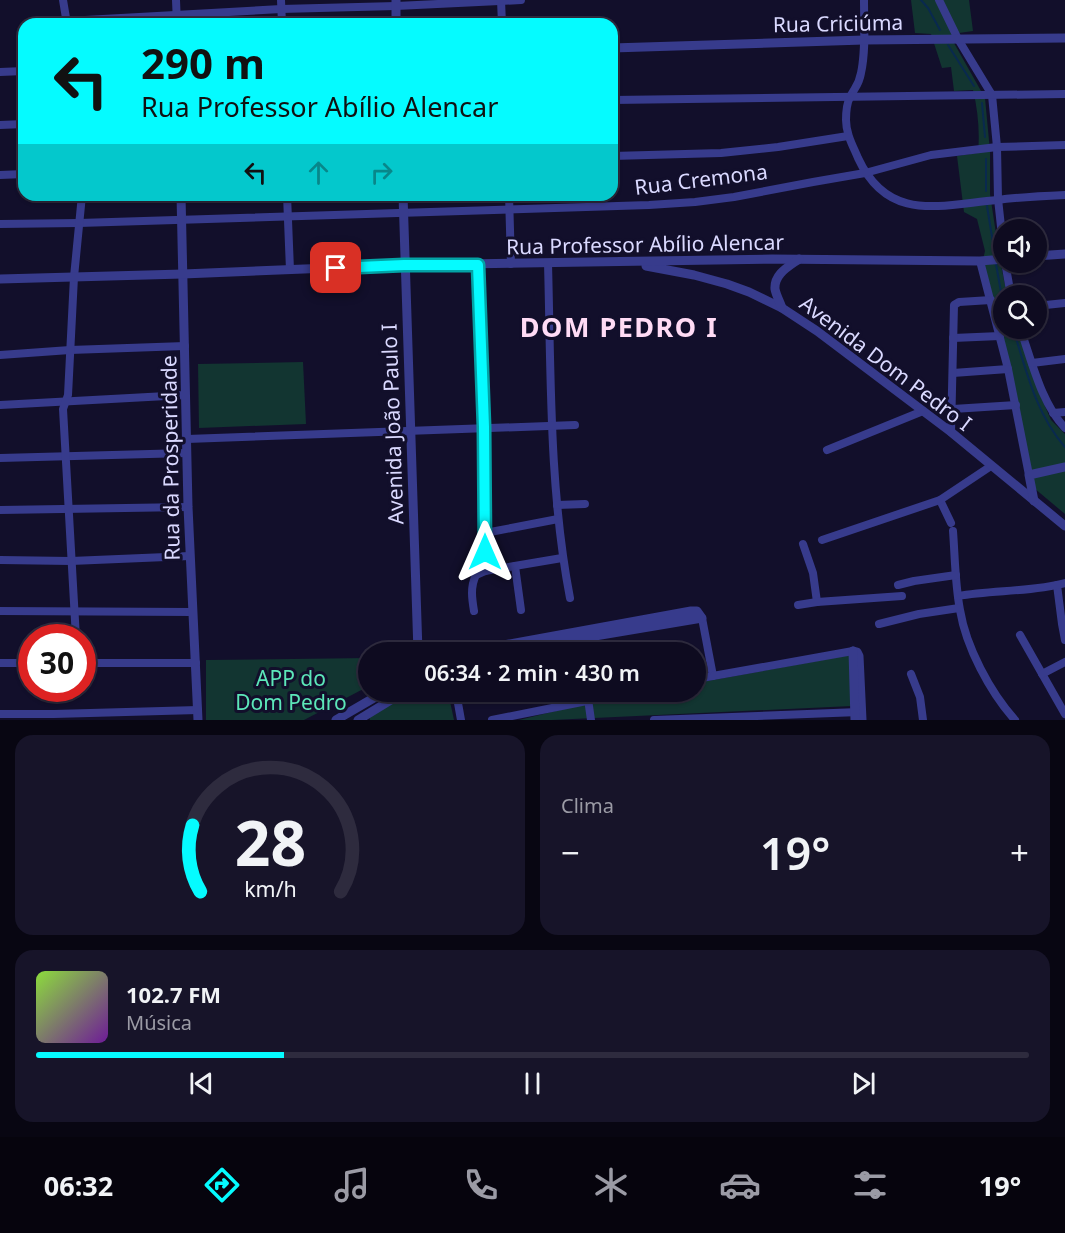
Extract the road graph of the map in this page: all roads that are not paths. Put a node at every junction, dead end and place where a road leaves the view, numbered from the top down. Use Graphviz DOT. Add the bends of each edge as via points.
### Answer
graph roads {
  1 [pos="63,0"];
  2 [pos="176,0"];
  3 [pos="281,0"];
  4 [pos="521,0"];
  5 [pos="864,0"];
  6 [pos="939,0"];
  7 [pos="501,1"];
  8 [pos="396,3"];
  9 [pos="281,9"];
  10 [pos="66,18"];
  11 [pos="177,18"];
  12 [pos="196,18"];
  13 [pos="282,18"];
  14 [pos="502,18"];
  15 [pos="1065,38"];
  16 [pos="958,39"];
  17 [pos="864,40"];
  18 [pos="618,48"];
  19 [pos="18,71"];
  20 [pos="0,72"];
  21 [pos="1065,94"];
  22 [pos="992,95"];
  23 [pos="850,96"];
  24 [pos="618,100"];
  25 [pos="18,124"];
  26 [pos="0,125"];
  27 [pos="849,136"];
  28 [pos="1065,146"];
  29 [pos="997,147"];
  30 [pos="618,156"];
  31 [pos="865,173"];
  32 [pos="18,174"];
  33 [pos="0,175"];
  34 [pos="1065,195"];
  35 [pos="998,200"];
  36 [pos="81,201"];
  37 [pos="181,201"];
  38 [pos="287,201"];
  39 [pos="403,201"];
  40 [pos="509,201"];
  41 [pos="510,209"];
  42 [pos="403,213"];
  43 [pos="288,216"];
  44 [pos="1000,219"];
  45 [pos="181,220"];
  46 [pos="79,223"];
  47 [pos="0,224"];
  48 [pos="1065,254"];
  49 [pos="1047,255"];
  50 [pos="772,259"];
  51 [pos="799,259"];
  52 [pos="697,261"];
  53 [pos="980,261"];
  54 [pos="993,261"];
  55 [pos="629,262"];
  56 [pos="548,263"];
  57 [pos="511,264"];
  58 [pos="404,265"];
  59 [pos="478,265"];
  60 [pos="290,270"];
  61 [pos="780,272"];
  62 [pos="183,274"];
  63 [pos="694,275"];
  64 [pos="74,277"];
  65 [pos="0,279"];
  66 [pos="775,288"];
  67 [pos="749,292"];
  68 [pos="991,300"];
  69 [pos="1065,303"];
  70 [pos="1047,305"];
  71 [pos="782,308"];
  72 [pos="993,309"];
  73 [pos="993,336"];
  74 [pos="952,338"];
  75 [pos="1000,339"];
  76 [pos="1024,339"];
  77 [pos="185,346"];
  78 [pos="70,350"];
  79 [pos="0,355"];
  80 [pos="1065,359"];
  81 [pos="1032,363"];
  82 [pos="1008,369"];
  83 [pos="953,373"];
  84 [pos="185,395"];
  85 [pos="66,402"];
  86 [pos="0,405"];
  87 [pos="1016,405"];
  88 [pos="953,409"];
  89 [pos="923,411"];
  90 [pos="1065,412"];
  91 [pos="1053,413"];
  92 [pos="575,425"];
  93 [pos="553,426"];
  94 [pos="484,427"];
  95 [pos="1065,428"];
  96 [pos="411,431"];
  97 [pos="951,432"];
  98 [pos="187,439"];
  99 [pos="827,450"];
  100 [pos="187,453"];
  101 [pos="66,455"];
  102 [pos="0,458"];
  103 [pos="991,466"];
  104 [pos="1065,467"];
  105 [pos="1029,475"];
  106 [pos="940,500"];
  107 [pos="1034,501"];
  108 [pos="585,504"];
  109 [pos="557,505"];
  110 [pos="188,507"];
  111 [pos="68,509"];
  112 [pos="0,510"];
  113 [pos="558,519"];
  114 [pos="1065,526"];
  115 [pos="485,533"];
  116 [pos="822,540"];
  117 [pos="803,544"];
  118 [pos="190,556"];
  119 [pos="562,558"];
  120 [pos="0,560"];
  121 [pos="71,561"];
  122 [pos="515,566"];
  123 [pos="484,571"];
  124 [pos="956,574"];
  125 [pos="1061,584"];
  126 [pos="898,585"];
  127 [pos="902,596"];
  128 [pos="958,596"];
  129 [pos="570,598"];
  130 [pos="817,602"];
  131 [pos="798,604"];
  132 [pos="959,608"];
  133 [pos="521,610"];
  134 [pos="0,611"];
  135 [pos="75,612"];
  136 [pos="193,612"];
  137 [pos="474,612"];
  138 [pos="702,618"];
  139 [pos="75,624"];
  140 [pos="879,624"];
  141 [pos="576,635"];
  142 [pos="1020,635"];
  143 [pos="1065,640"];
  144 [pos="418,642"];
  145 [pos="530,642"];
  146 [pos="550,642"];
  147 [pos="577,642"];
  148 [pos="853,651"];
  149 [pos="1065,662"];
  150 [pos="0,663"];
  151 [pos="18,663"];
  152 [pos="96,663"];
  153 [pos="196,663"];
  154 [pos="911,674"];
  155 [pos="1042,674"];
  156 [pos="713,676"];
  157 [pos="706,677"];
  158 [pos="365,702"];
  159 [pos="388,702"];
  160 [pos="458,702"];
  161 [pos="564,702"];
  162 [pos="589,702"];
  163 [pos="0,714"];
  164 [pos="1065,714"];
  165 [pos="198,715"];
  166 [pos="858,716"];
  167 [pos="54,717"];
  168 [pos="342,718"];
  169 [pos="362,719"];
  170 [pos="732,719"];
  171 [pos="461,720"];
  172 [pos="492,720"];
  173 [pos="591,720"];
  174 [pos="654,720"];
  175 [pos="923,720"];
  176 [pos="1016,720"];
  1 -- 10 [label="street"];
  2 -- 11 [label="street"];
  3 -- 9 [label="street"];
  4 -- 7 [label="street"];
  5 -- 17 [label="street"];
  6 -- 16 [label="street"];
  7 -- 8 [label="street"];
  7 -- 14 [label="street"];
  8 -- 9 [label="street"];
  9 -- 12 [label="street"];
  9 -- 13 [label="street"];
  15 -- 16 [label="street, Rua Criciúma"];
  16 -- 17 [label="street, Rua Criciúma"];
  16 -- 22 [label="street"];
  17 -- 18 [label="street, Rua Criciúma"];
  17 -- 23 [label="street" via="860,78"];
  19 -- 20 [label="street"];
  21 -- 22 [label="street"];
  22 -- 23 [label="street"];
  22 -- 29 [label="street"];
  23 -- 24 [label="street"];
  23 -- 27 [label="street" via="846,120"];
  25 -- 26 [label="street"];
  27 -- 30 [label="street" via="721,153"];
  27 -- 31 [label="street"];
  28 -- 29 [label="street, Rua Cremona"];
  29 -- 31 [label="street, Rua Cremona" via="931,155"];
  29 -- 35 [label="street"];
  31 -- 35 [label="street" via="890,197 911,205 939,207"];
  31 -- 41 [label="street, Rua Cremona" via="695,202"];
  32 -- 33 [label="street"];
  34 -- 35 [label="street"];
  35 -- 44 [label="street"];
  36 -- 46 [label="street"];
  37 -- 45 [label="street, Rua da Prosperidade"];
  38 -- 43 [label="street"];
  39 -- 42 [label="street, Avenida João Paulo I"];
  40 -- 41 [label="street"];
  41 -- 42 [label="street, Rua Cremona"];
  41 -- 57 [label="street"];
  42 -- 43 [label="street, Rua Cremona"];
  42 -- 58 [label="street, Avenida João Paulo I"];
  43 -- 45 [label="street, Rua Cremona"];
  43 -- 60 [label="street"];
  45 -- 46 [label="street, Rua Cremona"];
  45 -- 62 [label="street, Rua da Prosperidade"];
  46 -- 47 [label="street, Rua Cremona"];
  46 -- 64 [label="street"];
  48 -- 49 [label="street"];
  50 -- 51 [label="street, Rua Professor Abílio Alencar"];
  50 -- 52 [label="street, Rua Professor Abílio Alencar"];
  50 -- 61 [label="street"];
  51 -- 53 [label="street, Rua Professor Abílio Alencar"];
  51 -- 61 [label="street"];
  52 -- 55 [label="street, Rua Professor Abílio Alencar"];
  52 -- 63 [label="street"];
  53 -- 54 [label="street, Rua Professor Abílio Alencar"];
  53 -- 68 [label="street"];
  55 -- 56 [label="street, Rua Professor Abílio Alencar"];
  55 -- 63 [label="street, Avenida Dom Pedro I"];
  56 -- 57 [label="street, Rua Professor Abílio Alencar"];
  56 -- 93 [label="street"];
  57 -- 59 [label="street, Rua Professor Abílio Alencar"];
  58 -- 59 [label="street, Rua Professor Abílio Alencar"];
  58 -- 60 [label="street, Rua Professor Abílio Alencar"];
  58 -- 96 [label="street, Avenida João Paulo I"];
  59 -- 94 [label="street"];
  60 -- 62 [label="street, Rua Professor Abílio Alencar"];
  61 -- 66 [label="street"];
  62 -- 64 [label="street, Rua Professor Abílio Alencar"];
  62 -- 77 [label="street, Rua da Prosperidade"];
  63 -- 67 [label="street, Avenida Dom Pedro I"];
  64 -- 65 [label="street, Rua Professor Abílio Alencar"];
  64 -- 78 [label="street"];
  66 -- 67 [label="street"];
  66 -- 71 [label="street"];
  67 -- 71 [label="street, Avenida Dom Pedro I"];
  68 -- 72 [label="street"];
  68 -- 74 [label="street" via="954,305"];
  69 -- 70 [label="street"];
  71 -- 89 [label="street, Avenida Dom Pedro I"];
  73 -- 74 [label="street"];
  74 -- 83 [label="street"];
  75 -- 82 [label="street"];
  76 -- 81 [label="street"];
  77 -- 78 [label="street"];
  77 -- 84 [label="street, Rua da Prosperidade"];
  78 -- 79 [label="street"];
  78 -- 85 [label="street"];
  80 -- 81 [label="street"];
  81 -- 91 [label="street"];
  82 -- 83 [label="street"];
  82 -- 87 [label="street"];
  83 -- 88 [label="street"];
  84 -- 85 [label="street"];
  84 -- 98 [label="street, Rua da Prosperidade"];
  85 -- 86 [label="street"];
  85 -- 101 [label="street"];
  87 -- 88 [label="street"];
  87 -- 105 [label="street"];
  88 -- 97 [label="street"];
  89 -- 97 [label="street, Avenida Dom Pedro I"];
  89 -- 99 [label="street"];
  90 -- 91 [label="street"];
  91 -- 95 [label="street"];
  92 -- 93 [label="street"];
  93 -- 94 [label="street"];
  93 -- 109 [label="street"];
  94 -- 96 [label="street"];
  94 -- 115 [label="street"];
  96 -- 98 [label="street"];
  96 -- 144 [label="street, Avenida João Paulo I"];
  97 -- 103 [label="street, Avenida Dom Pedro I"];
  98 -- 100 [label="street, Rua da Prosperidade"];
  100 -- 101 [label="street"];
  100 -- 110 [label="street, Rua da Prosperidade"];
  101 -- 102 [label="street"];
  101 -- 111 [label="street"];
  103 -- 106 [label="street"];
  103 -- 107 [label="street, Avenida Dom Pedro I"];
  104 -- 105 [label="street"];
  105 -- 107 [label="street"];
  106 -- 116 [label="street"];
  106 -- 124 [label="street" via="952,527"];
  107 -- 114 [label="street, Avenida Dom Pedro I"];
  108 -- 109 [label="street"];
  109 -- 113 [label="street"];
  110 -- 111 [label="street"];
  110 -- 118 [label="street, Rua da Prosperidade"];
  111 -- 112 [label="street"];
  111 -- 121 [label="street"];
  113 -- 115 [label="street"];
  113 -- 119 [label="street"];
  115 -- 123 [label="street"];
  117 -- 130 [label="street"];
  118 -- 121 [label="street"];
  118 -- 136 [label="street, Rua da Prosperidade"];
  119 -- 122 [label="street"];
  119 -- 129 [label="street"];
  120 -- 121 [label="street"];
  121 -- 135 [label="street"];
  122 -- 123 [label="street"];
  122 -- 133 [label="street"];
  123 -- 137 [label="street" via="473,581"];
  124 -- 126 [label="street"];
  124 -- 128 [label="street"];
  125 -- 128 [label="street"];
  125 -- 143 [label="street"];
  127 -- 130 [label="street"];
  128 -- 132 [label="street"];
  130 -- 131 [label="street"];
  132 -- 140 [label="street"];
  132 -- 176 [label="street" via="973,654"];
  134 -- 135 [label="street"];
  135 -- 136 [label="street"];
  135 -- 139 [label="street"];
  136 -- 153 [label="street, Rua da Prosperidade"];
  138 -- 141 [label="street"];
  138 -- 156 [label="street"];
  141 -- 145 [label="street"];
  141 -- 146 [label="street"];
  141 -- 147 [label="street"];
  142 -- 155 [label="street"];
  148 -- 156 [label="street"];
  148 -- 166 [label="street" via="859,656"];
  149 -- 155 [label="street"];
  150 -- 151 [label="street"];
  152 -- 153 [label="street"];
  153 -- 165 [label="street, Rua da Prosperidade"];
  154 -- 175 [label="street"];
  155 -- 164 [label="street"];
  156 -- 157 [label="street"];
  158 -- 168 [label="street"];
  158 -- 169 [label="street"];
  159 -- 169 [label="street"];
  160 -- 171 [label="street"];
  161 -- 172 [label="street"];
  162 -- 173 [label="street"];
  163 -- 167 [label="street"];
  165 -- 167 [label="street"];
  166 -- 170 [label="street"];
  170 -- 174 [label="street"];
}
